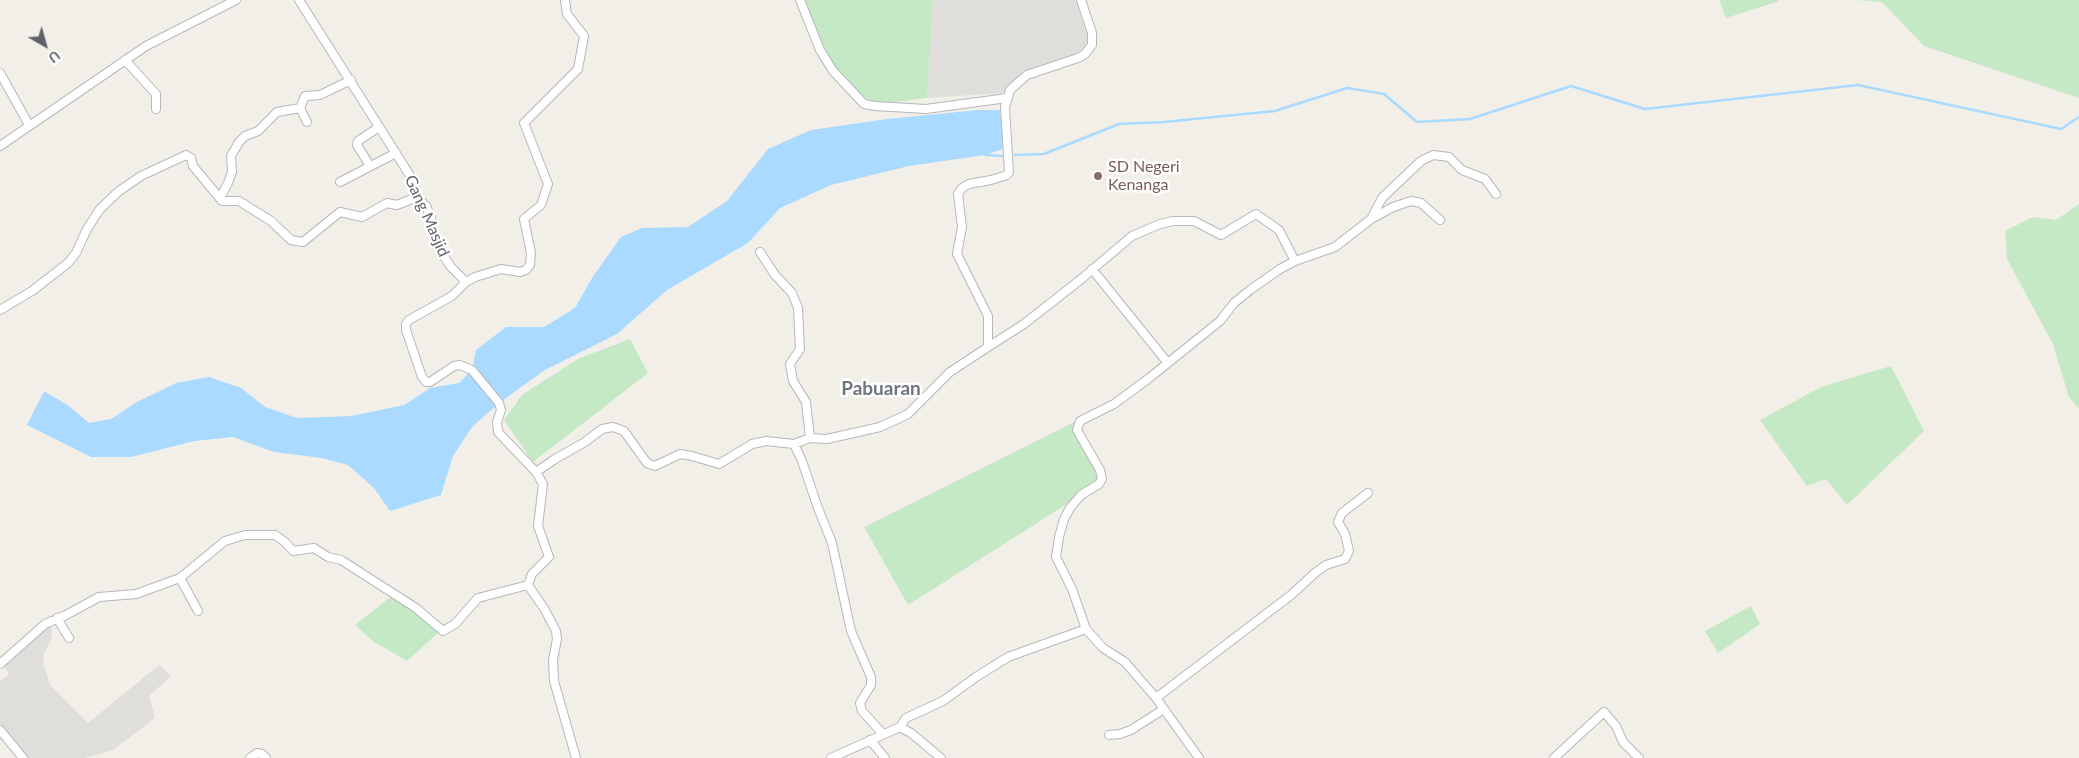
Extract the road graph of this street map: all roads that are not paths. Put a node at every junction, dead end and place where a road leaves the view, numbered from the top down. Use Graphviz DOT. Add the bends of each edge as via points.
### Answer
graph roads {
  1 [pos="236,0"];
  2 [pos="299,0"];
  3 [pos="566,0"];
  4 [pos="800,0"];
  5 [pos="1081,0"];
  6 [pos="125,60"];
  7 [pos="0,73"];
  8 [pos="351,80"];
  9 [pos="1006,98"];
  10 [pos="300,108"];
  11 [pos="156,109"];
  12 [pos="307,122"];
  13 [pos="30,125"];
  14 [pos="379,127"];
  15 [pos="0,146"];
  16 [pos="396,153"];
  17 [pos="370,166"];
  18 [pos="340,182"];
  19 [pos="1496,194"];
  20 [pos="417,197"];
  21 [pos="220,198"];
  22 [pos="1371,219"];
  23 [pos="1440,220"];
  24 [pos="760,252"];
  25 [pos="1295,261"];
  26 [pos="1092,269"];
  27 [pos="466,282"];
  28 [pos="0,310"];
  29 [pos="988,347"];
  30 [pos="1167,362"];
  31 [pos="810,438"];
  32 [pos="794,444"];
  33 [pos="536,472"];
  34 [pos="1368,493"];
  35 [pos="180,578"];
  36 [pos="528,585"];
  37 [pos="198,611"];
  38 [pos="57,618"];
  39 [pos="1086,629"];
  40 [pos="69,638"];
  41 [pos="0,664"];
  42 [pos="1156,698"];
  43 [pos="1164,709"];
  44 [pos="900,727"];
  45 [pos="0,730"];
  46 [pos="883,734"];
  47 [pos="1109,735"];
  48 [pos="870,740"];
  49 [pos="23,758"];
  50 [pos="250,758"];
  51 [pos="266,758"];
  52 [pos="576,758"];
  53 [pos="831,758"];
  54 [pos="885,758"];
  55 [pos="941,758"];
  56 [pos="1199,758"];
  57 [pos="1554,758"];
  58 [pos="1639,758"];
  1 -- 6 [label="street"];
  2 -- 8 [label="street, Gang Masjid"];
  3 -- 27 [label="street" via="567,14 584,36 578,69 524,123 548,184 541,204 524,219 531,252 530,265 520,272 501,269"];
  4 -- 9 [label="street" via="820,50 833,71 864,104 926,109"];
  5 -- 9 [label="street" via="1092,33 1092,45 1078,58 1027,75 1017,82"];
  6 -- 11 [label="street" via="156,94"];
  6 -- 13 [label="street"];
  7 -- 13 [label="street"];
  8 -- 10 [label="street" via="320,94 306,96"];
  8 -- 14 [label="street, Gang Masjid"];
  9 -- 29 [label="street" via="1009,172 969,184 962,188 958,198 962,227 957,254 988,316"];
  10 -- 12 [label="street"];
  10 -- 21 [label="street" via="277,112 258,131 239,142 230,156 232,172"];
  13 -- 15 [label="street"];
  14 -- 16 [label="street, Gang Masjid"];
  14 -- 17 [label="street" via="357,145"];
  16 -- 17 [label="street"];
  16 -- 20 [label="street, Gang Masjid" via="414,182"];
  17 -- 18 [label="street"];
  19 -- 22 [label="street" via="1485,179 1462,170 1449,157 1433,155 1422,161 1382,198"];
  20 -- 21 [label="street" via="397,205 387,202 362,217 340,212 303,242 291,240 271,221 239,201 222,201"];
  20 -- 27 [label="street, Gang Masjid" via="431,218 437,246 451,268"];
  21 -- 28 [label="street" via="186,155 142,176 100,209 68,264"];
  22 -- 23 [label="street" via="1411,201 1421,203"];
  22 -- 25 [label="street" via="1335,248"];
  24 -- 31 [label="street" via="792,293 798,308 800,349 790,364 793,381 806,402"];
  25 -- 26 [label="street" via="1279,230 1256,214 1220,235 1194,220 1160,224 1132,236"];
  25 -- 30 [label="street" via="1250,290 1234,303 1220,322"];
  26 -- 29 [label="street" via="1024,324"];
  26 -- 30 [label="street"];
  27 -- 33 [label="street" via="452,296 406,324 422,377 430,382 460,365 472,370 501,410 498,432"];
  29 -- 31 [label="street" via="950,372 908,414 880,427 827,439"];
  30 -- 39 [label="street" via="1114,404 1080,421 1077,426 1102,478 1070,508 1059,536 1056,557"];
  31 -- 32 [label="street"];
  32 -- 33 [label="street" via="766,441 752,444 719,464 680,454 655,466 647,463 624,431 613,427 602,429"];
  32 -- 46 [label="street" via="832,543 851,631 871,677 871,685 860,703 862,711"];
  33 -- 36 [label="street" via="543,484 538,526 548,556 532,574"];
  34 -- 42 [label="street" via="1342,513 1338,522 1349,551 1345,559 1326,565 1315,573"];
  35 -- 36 [label="street" via="225,541 246,535 275,535 292,551 314,548 341,560 416,608 443,630 455,624 478,598"];
  35 -- 37 [label="street"];
  35 -- 38 [label="street" via="136,594 98,597"];
  36 -- 52 [label="street" via="556,631 554,681"];
  38 -- 40 [label="street"];
  38 -- 41 [label="street" via="45,624"];
  39 -- 42 [label="street" via="1103,648 1125,662"];
  39 -- 44 [label="street" via="1008,657 943,701 906,718"];
  42 -- 43 [label="street"];
  43 -- 47 [label="street" via="1131,730"];
  43 -- 56 [label="street"];
  44 -- 46 [label="street"];
  44 -- 55 [label="street"];
  45 -- 49 [label="street"];
  46 -- 48 [label="street"];
  48 -- 53 [label="street"];
  48 -- 54 [label="street"];
  50 -- 51 [label="street" via="257,753"];
  57 -- 58 [label="street" via="1604,712 1616,726 1623,742"];
}
